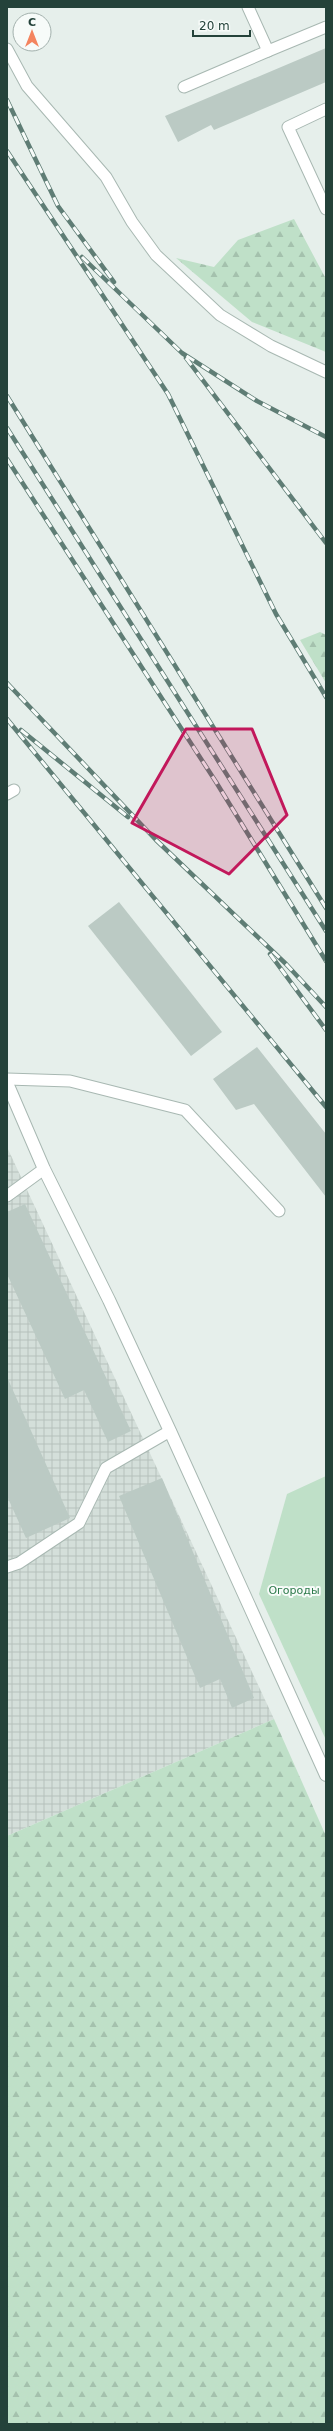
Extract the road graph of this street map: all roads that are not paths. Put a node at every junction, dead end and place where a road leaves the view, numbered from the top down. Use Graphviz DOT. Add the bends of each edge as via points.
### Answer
graph roads {
  1 [pos="248,7"];
  2 [pos="326,27"];
  3 [pos="7,49"];
  4 [pos="268,50"];
  5 [pos="184,87"];
  6 [pos="326,109"];
  7 [pos="326,209"];
  8 [pos="326,372"];
  9 [pos="7,1079"];
  10 [pos="7,1083"];
  11 [pos="44,1169"];
  12 [pos="7,1196"];
  13 [pos="279,1211"];
  14 [pos="170,1431"];
  15 [pos="7,1567"];
  16 [pos="326,1775"];
  1 -- 4 [label="lane"];
  2 -- 4 [label="lane"];
  3 -- 8 [label="lane" via="27,86 106,178 132,222 156,255 220,315 271,346"];
  4 -- 5 [label="lane"];
  6 -- 7 [label="lane" via="288,127"];
  9 -- 13 [label="lane" via="70,1081 185,1110"];
  10 -- 11 [label="street"];
  11 -- 12 [label="lane"];
  11 -- 14 [label="street"];
  14 -- 15 [label="lane" via="106,1468 79,1523 19,1563"];
  14 -- 16 [label="street"];
}
